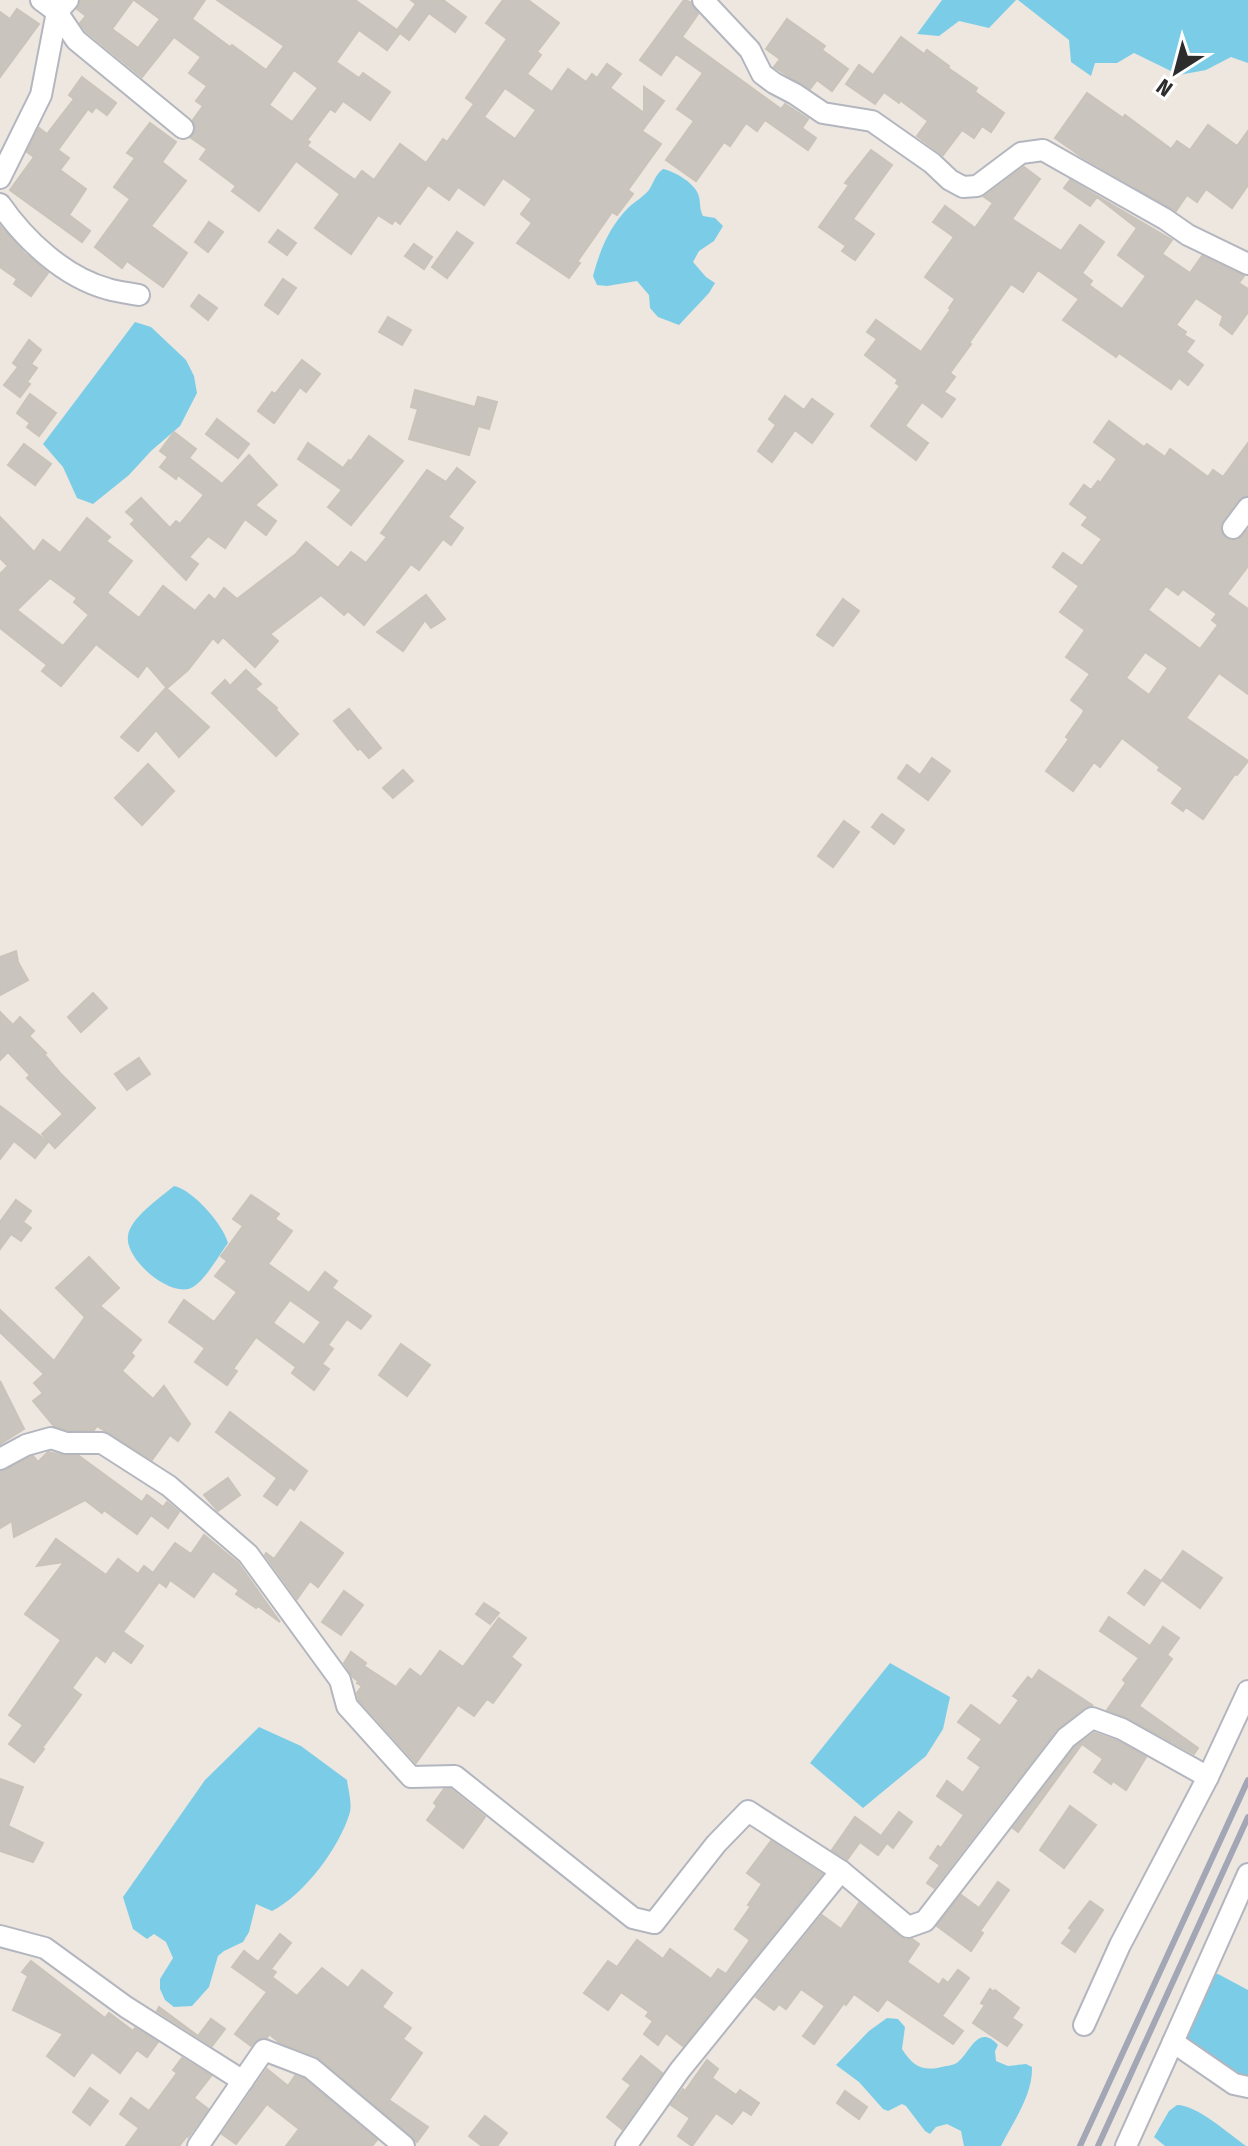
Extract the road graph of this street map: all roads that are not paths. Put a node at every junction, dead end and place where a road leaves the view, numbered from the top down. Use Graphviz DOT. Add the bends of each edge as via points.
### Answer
graph roads {
  1 [pos="55,4"];
  2 [pos="715,4"];
  3 [pos="183,128"];
  4 [pos="0,178"];
  5 [pos="0,204"];
  6 [pos="1248,264"];
  7 [pos="139,295"];
  8 [pos="1248,508"];
  9 [pos="1233,528"];
  10 [pos="0,1459"];
  11 [pos="1248,1691"];
  12 [pos="1208,1777"];
  13 [pos="841,1871"];
  14 [pos="1248,1874"];
  15 [pos="0,1936"];
  16 [pos="1084,2025"];
  17 [pos="1173,2042"];
  18 [pos="243,2081"];
  19 [pos="1248,2087"];
  20 [pos="198,2146"];
  21 [pos="404,2146"];
  22 [pos="626,2146"];
  23 [pos="1126,2146"];
  1 -- 3 [label="street" via="76,40"];
  1 -- 4 [label="street" via="41,95"];
  2 -- 6 [label="street" via="762,74 774,83 823,113 872,121 963,187 977,186 1021,153 1043,150"];
  5 -- 7 [label="street" via="48,256 79,277"];
  8 -- 9 [label="street"];
  10 -- 13 [label="street" via="51,1438 102,1443 169,1486 248,1554 340,1680 347,1706 411,1777 455,1776 633,1918 654,1923 748,1811"];
  11 -- 12 [label="street"];
  12 -- 13 [label="street" via="1092,1718 1066,1738 925,1921 908,1927"];
  12 -- 16 [label="street"];
  13 -- 22 [label="street" via="680,2070"];
  14 -- 17 [label="street"];
  15 -- 18 [label="street" via="45,1948"];
  17 -- 19 [label="street" via="1234,2084"];
  17 -- 23 [label="street"];
  18 -- 20 [label="street"];
  18 -- 21 [label="street" via="264,2050 311,2068"];
}
